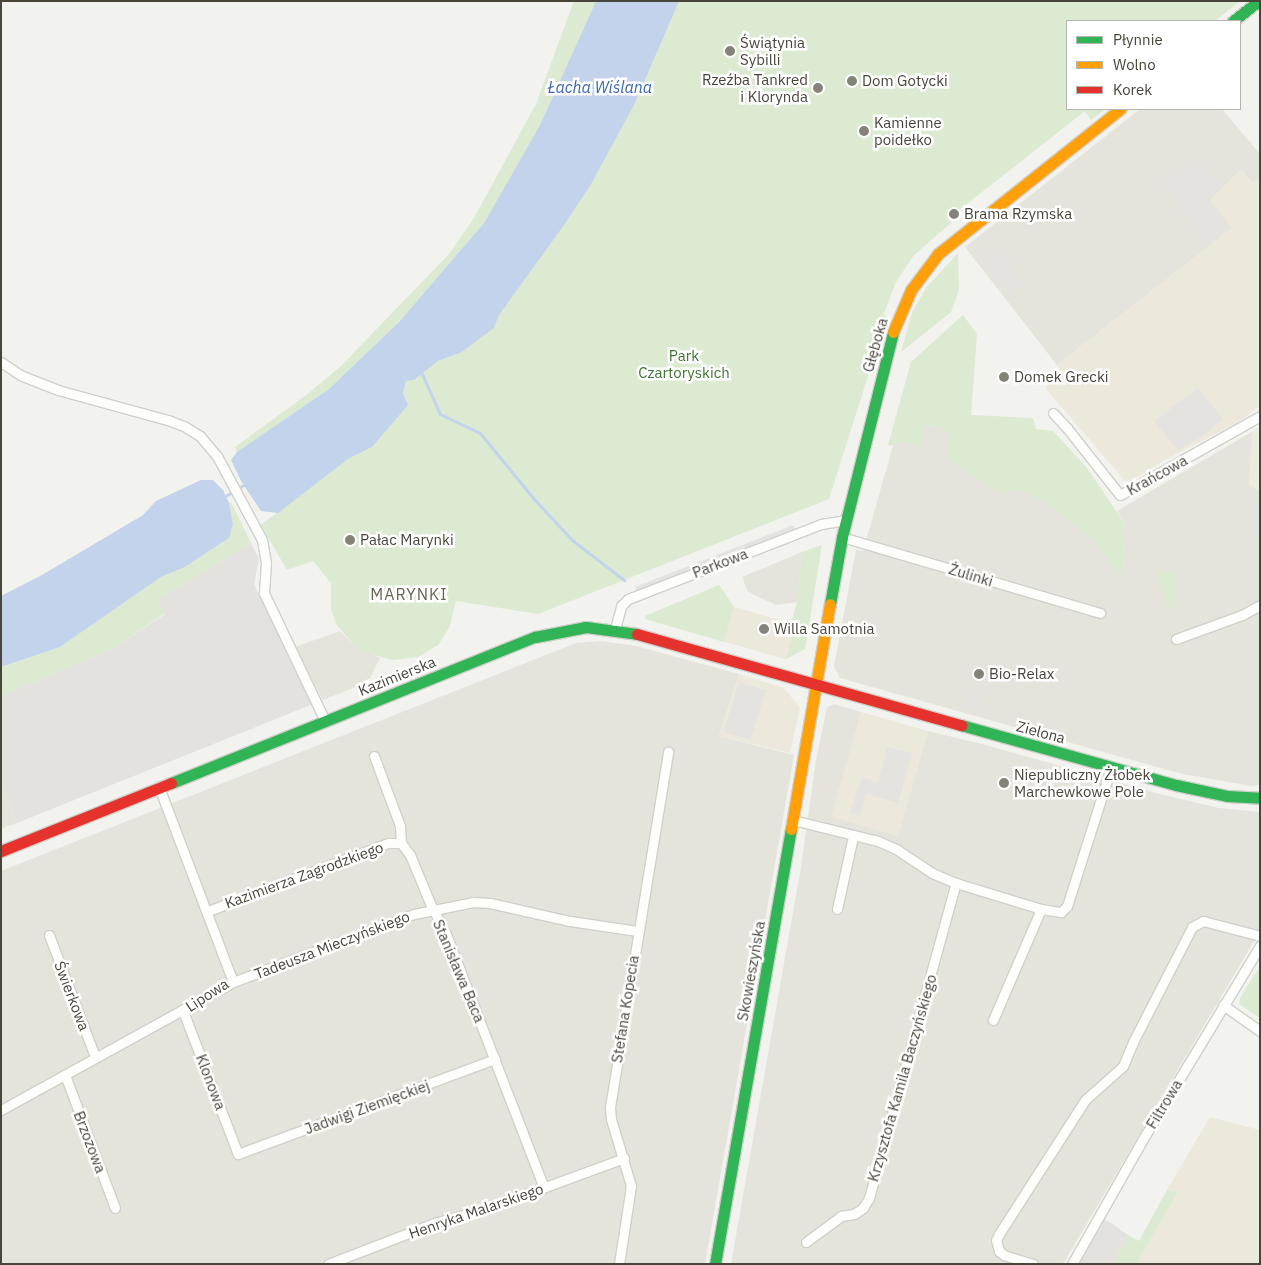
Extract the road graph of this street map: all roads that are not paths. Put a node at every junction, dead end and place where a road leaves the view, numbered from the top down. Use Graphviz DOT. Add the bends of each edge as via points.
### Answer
graph roads {
  1 [pos="1259,1"];
  2 [pos="1234,20"];
  3 [pos="1119,110"];
  4 [pos="1,362"];
  5 [pos="1052,413"];
  6 [pos="1260,416"];
  7 [pos="845,520"];
  8 [pos="842,537"];
  9 [pos="1260,605"];
  10 [pos="1100,613"];
  11 [pos="615,629"];
  12 [pos="1176,639"];
  13 [pos="816,683"];
  14 [pos="325,721"];
  15 [pos="668,752"];
  16 [pos="374,756"];
  17 [pos="1111,767"];
  18 [pos="159,787"];
  19 [pos="1260,798"];
  20 [pos="793,820"];
  21 [pos="853,836"];
  22 [pos="401,843"];
  23 [pos="1,851"];
  24 [pos="956,883"];
  25 [pos="433,908"];
  26 [pos="837,909"];
  27 [pos="1041,909"];
  28 [pos="208,911"];
  29 [pos="637,931"];
  30 [pos="48,935"];
  31 [pos="1260,936"];
  32 [pos="1260,946"];
  33 [pos="233,982"];
  34 [pos="1223,1005"];
  35 [pos="183,1010"];
  36 [pos="993,1020"];
  37 [pos="1260,1030"];
  38 [pos="95,1057"];
  39 [pos="495,1059"];
  40 [pos="65,1075"];
  41 [pos="1,1110"];
  42 [pos="238,1154"];
  43 [pos="624,1158"];
  44 [pos="544,1188"];
  45 [pos="114,1208"];
  46 [pos="806,1242"];
  47 [pos="328,1264"];
  48 [pos="619,1264"];
  49 [pos="715,1264"];
  50 [pos="1033,1264"];
  51 [pos="1072,1264"];
  1 -- 2 [label="main road"];
  3 -- 7 [label="main road, Głęboka" via="960,235 938,254 916,283 892,334"];
  4 -- 14 [label="street" via="20,375 58,390 184,426 200,436 217,456 262,540 266,563 264,593"];
  5 -- 6 [label="street, Krańcowa" via="1120,495"];
  7 -- 8 [label="main road, Głęboka"];
  7 -- 11 [label="street, Parkowa" via="821,524 628,599 621,606"];
  8 -- 10 [label="street, Żulinki"];
  8 -- 13 [label="main road, Głęboka"];
  9 -- 12 [label="street"];
  11 -- 13 [label="main road, Kazimierska"];
  11 -- 14 [label="main road, Kazimierska" via="552,632"];
  13 -- 17 [label="main road, Zielona"];
  13 -- 20 [label="main road, Skowieszyńska"];
  14 -- 18 [label="main road, Kazimierska"];
  15 -- 29 [label="street, Stefana Kopecia"];
  16 -- 22 [label="street, Stanisława Baca" via="400,826"];
  17 -- 19 [label="main road, Zielona" via="1202,791"];
  17 -- 27 [label="street" via="1067,906 1061,912"];
  18 -- 23 [label="main road, Kazimierska"];
  18 -- 28 [label="street, Lipowa"];
  20 -- 21 [label="street"];
  20 -- 49 [label="main road, Skowieszyńska"];
  21 -- 24 [label="street" via="896,849 932,873"];
  21 -- 26 [label="street"];
  22 -- 25 [label="street, Stanisława Baca" via="410,855"];
  22 -- 28 [label="street, Kazimierza Zagrodzkiego" via="388,843"];
  24 -- 27 [label="street"];
  24 -- 46 [label="street, Krzysztofa Kamila Baczyńskiego" via="868,1198 863,1208 854,1214 841,1216"];
  25 -- 29 [label="street, Tadeusza Mieczyńskiego" via="483,902 570,921"];
  25 -- 33 [label="street, Tadeusza Mieczyńskiego"];
  25 -- 39 [label="street, Stanisława Baca"];
  27 -- 36 [label="street"];
  28 -- 33 [label="street, Lipowa"];
  29 -- 43 [label="street, Stefana Kopecia" via="610,1107"];
  30 -- 38 [label="street, Świerkowa"];
  31 -- 50 [label="street" via="1203,921 1192,927 1123,1066 1085,1100 998,1234 999,1251"];
  32 -- 34 [label="street, Filtrowa"];
  33 -- 35 [label="street, Lipowa"];
  34 -- 37 [label="street"];
  34 -- 51 [label="street, Filtrowa"];
  35 -- 38 [label="street, Lipowa"];
  35 -- 42 [label="street, Klonowa"];
  38 -- 40 [label="street, Lipowa"];
  39 -- 42 [label="street, Jadwigi Ziemięckiej"];
  39 -- 44 [label="street, Stanisława Baca"];
  40 -- 41 [label="street, Lipowa"];
  40 -- 45 [label="street, Brzozowa"];
  43 -- 44 [label="street, Henryka Malarskiego"];
  43 -- 48 [label="street, Stefana Kopecia" via="630,1198"];
  44 -- 47 [label="street, Henryka Malarskiego" via="434,1223"];
}
